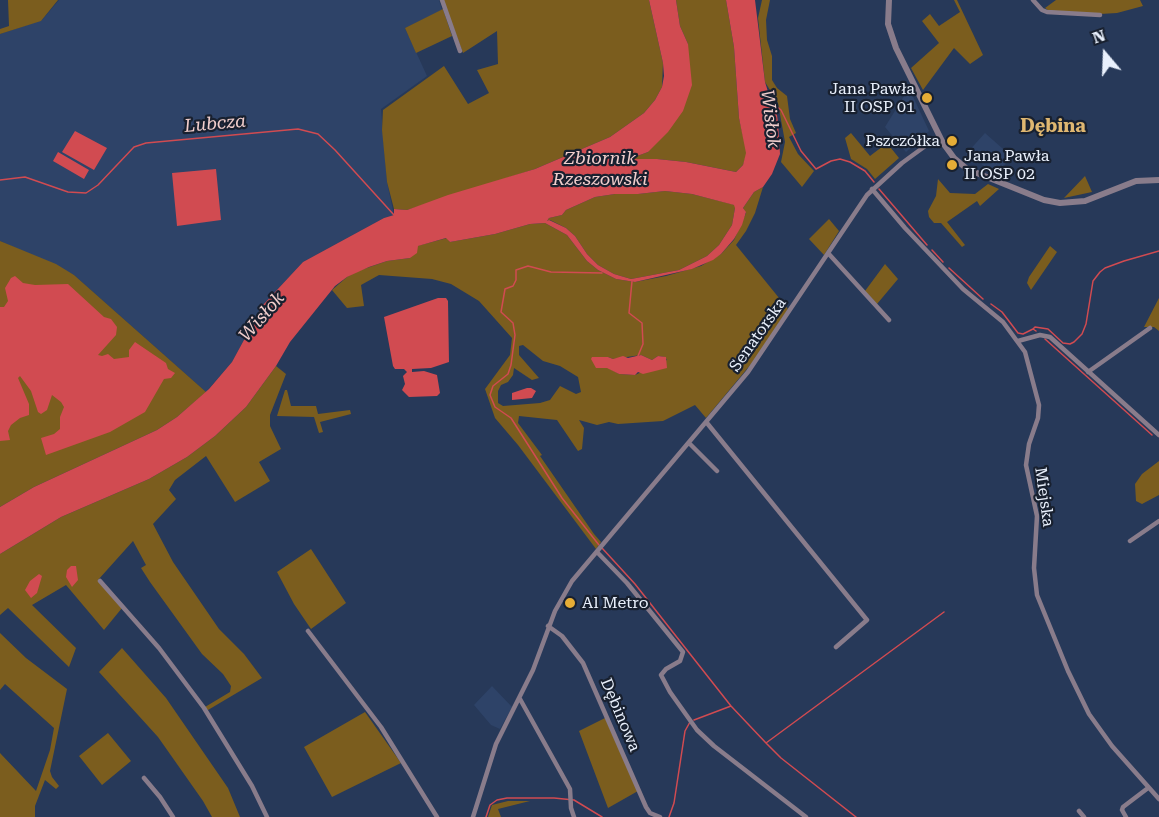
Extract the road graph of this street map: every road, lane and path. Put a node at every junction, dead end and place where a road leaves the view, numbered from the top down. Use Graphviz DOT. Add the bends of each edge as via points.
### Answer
graph roads {
  1 [pos="442,0"];
  2 [pos="889,0"];
  3 [pos="1033,0"];
  4 [pos="1100,15"];
  5 [pos="460,51"];
  6 [pos="939,136"];
  7 [pos="1159,180"];
  8 [pos="872,189"];
  9 [pos="828,253"];
  10 [pos="889,320"];
  11 [pos="1150,328"];
  12 [pos="1018,341"];
  13 [pos="1088,372"];
  14 [pos="706,423"];
  15 [pos="1159,435"];
  16 [pos="689,443"];
  17 [pos="717,471"];
  18 [pos="1159,521"];
  19 [pos="1130,542"];
  20 [pos="597,552"];
  21 [pos="100,581"];
  22 [pos="548,626"];
  23 [pos="308,631"];
  24 [pos="836,647"];
  25 [pos="520,699"];
  26 [pos="144,778"];
  27 [pos="1148,788"];
  28 [pos="1159,799"];
  29 [pos="1079,811"];
  30 [pos="173,817"];
  31 [pos="267,817"];
  32 [pos="437,817"];
  33 [pos="473,817"];
  34 [pos="574,817"];
  35 [pos="660,817"];
  36 [pos="806,817"];
  37 [pos="1084,817"];
  38 [pos="1126,817"];
  1 -- 5 [label="street"];
  2 -- 6 [label="street" via="890,36"];
  3 -- 4 [label="street" via="1047,12"];
  6 -- 7 [label="street" via="967,169 1056,203 1077,203 1136,181"];
  6 -- 8 [label="street, Senatorska"];
  8 -- 9 [label="street, Senatorska"];
  8 -- 12 [label="street, Miejska" via="963,289 996,316"];
  9 -- 10 [label="street"];
  9 -- 14 [label="street, Senatorska" via="759,358"];
  11 -- 13 [label="street"];
  12 -- 13 [label="street" via="1047,335"];
  12 -- 27 [label="street, Miejska" via="1027,357 1039,405 1026,465 1037,516 1037,595 1084,706"];
  13 -- 15 [label="street"];
  14 -- 16 [label="street, Senatorska"];
  14 -- 24 [label="street" via="867,620"];
  16 -- 17 [label="street"];
  16 -- 20 [label="street, Senatorska"];
  18 -- 19 [label="street"];
  20 -- 22 [label="street, Senatorska" via="572,581"];
  20 -- 36 [label="street" via="683,652 682,659 661,675 688,719 714,747"];
  21 -- 31 [label="street" via="159,648 204,708"];
  22 -- 25 [label="street, Senatorska"];
  22 -- 35 [label="street, Dębinowa" via="562,636 583,663 646,807"];
  23 -- 32 [label="street" via="381,727"];
  25 -- 33 [label="street, Senatorska" via="496,744"];
  25 -- 34 [label="street" via="567,784"];
  26 -- 30 [label="street"];
  27 -- 28 [label="street, Miejska"];
  27 -- 38 [label="street" via="1123,807"];
  29 -- 37 [label="street"];
}
